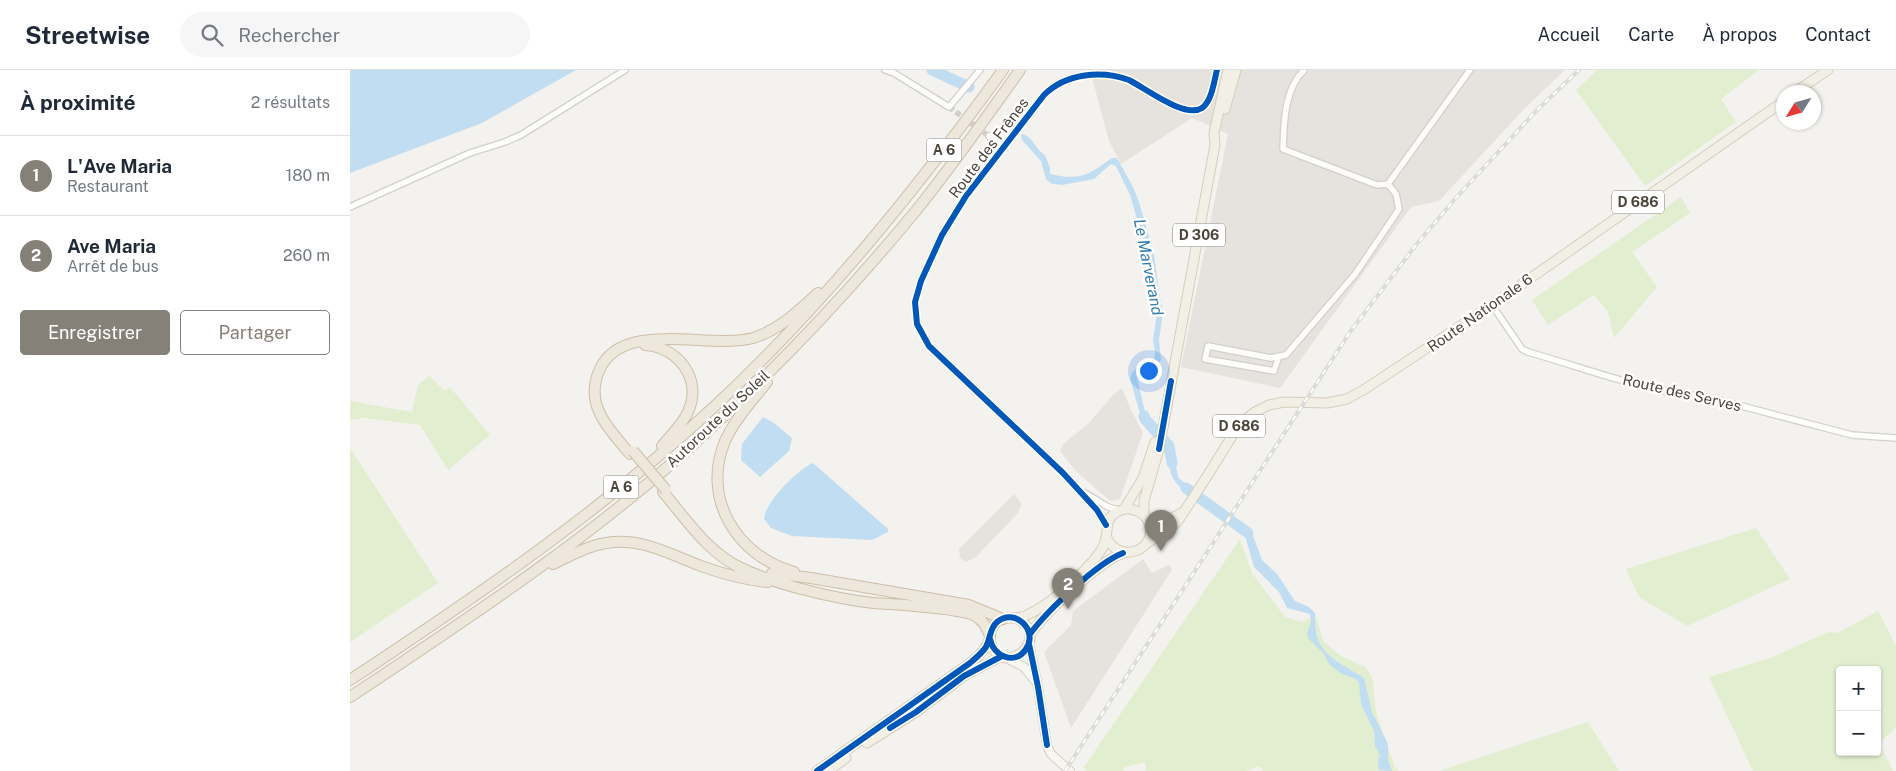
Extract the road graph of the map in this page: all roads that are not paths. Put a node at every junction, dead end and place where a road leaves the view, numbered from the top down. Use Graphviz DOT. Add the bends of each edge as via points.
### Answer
graph roads {
  1 [pos="625,70"];
  2 [pos="885,70"];
  3 [pos="980,70"];
  4 [pos="1003,70"];
  5 [pos="1020,70"];
  6 [pos="1217,70"];
  7 [pos="1228,70"];
  8 [pos="1236,70"];
  9 [pos="1304,70"];
  10 [pos="1470,70"];
  11 [pos="1828,70"];
  12 [pos="1806,85"];
  13 [pos="1776,107"];
  14 [pos="989,136"];
  15 [pos="1215,145"];
  16 [pos="1004,148"];
  17 [pos="1388,184"];
  18 [pos="350,207"];
  19 [pos="859,256"];
  20 [pos="1492,305"];
  21 [pos="800,341"];
  22 [pos="1279,356"];
  23 [pos="1896,438"];
  24 [pos="1157,445"];
  25 [pos="632,453"];
  26 [pos="641,470"];
  27 [pos="1079,489"];
  28 [pos="664,491"];
  29 [pos="1188,506"];
  30 [pos="1122,510"];
  31 [pos="1145,517"];
  32 [pos="1106,525"];
  33 [pos="1106,536"];
  34 [pos="1147,543"];
  35 [pos="1123,552"];
  36 [pos="533,573"];
  37 [pos="812,578"];
  38 [pos="789,584"];
  39 [pos="1003,618"];
  40 [pos="1015,618"];
  41 [pos="1030,634"];
  42 [pos="990,638"];
  43 [pos="1029,644"];
  44 [pos="1004,657"];
  45 [pos="350,680"];
  46 [pos="1038,688"];
  47 [pos="350,697"];
  48 [pos="817,771"];
  49 [pos="828,771"];
  50 [pos="1070,771"];
  1 -- 18 [label="street" via="521,135 470,153"];
  2 -- 3 [label="street" via="949,107"];
  4 -- 19 [label="highway, Autoroute du Soleil / A 6" via="914,190"];
  5 -- 21 [label="highway, Autoroute du Soleil / A 6" via="916,210"];
  6 -- 16 [label="street, Route des Frênes" via="1207,104 1188,111 1122,78 1081,74 1044,95"];
  7 -- 15 [label="main road, D 306" via="1214,133"];
  8 -- 15 [label="main road, D 306"];
  9 -- 17 [label="street" via="1297,78 1284,112 1282,149 1377,185"];
  10 -- 17 [label="street"];
  11 -- 12 [label="main road"];
  13 -- 20 [label="main road, Route Nationale 6 / D 686"];
  14 -- 16 [label="street"];
  15 -- 24 [label="main road, D 306" via="1182,325 1170,364"];
  16 -- 27 [label="street, Route des Frênes" via="966,196 942,235 915,302 918,324 929,346"];
  17 -- 22 [label="street" via="1396,194 1398,209 1356,273 1306,334 1286,355"];
  19 -- 25 [label="highway" via="793,315 763,334 735,341 642,341 613,352 598,374 595,400 601,417"];
  19 -- 26 [label="highway, Autoroute du Soleil / A 6" via="774,348"];
  20 -- 23 [label="street, Route des Serves" via="1522,350 1528,352 1651,388 1712,398 1852,435"];
  20 -- 29 [label="main road, Route Nationale 6 / D 686" via="1347,398 1327,402 1284,402 1255,412 1234,433"];
  21 -- 36 [label="highway, Autoroute du Soleil / A 6" via="670,464"];
  21 -- 37 [label="highway" via="733,426 722,450 718,484 727,518 745,544 775,566"];
  22 -- 22 [label="street" via="1271,358 1208,346 1205,359 1274,371"];
  24 -- 30 [label="main road, D 306" via="1143,478"];
  24 -- 31 [label="main road, D 306" via="1144,501"];
  25 -- 26 [label="highway" via="604,414 599,398 600,381 608,364 619,353 635,346 654,346 672,354 683,364 690,378 692,395 684,420"];
  25 -- 28 [label="highway, bridge"];
  26 -- 45 [label="highway, Autoroute du Soleil / A 6" via="521,564"];
  27 -- 30 [label="street, Route des Frênes" via="1108,507"];
  27 -- 32 [label="street, Route des Frênes"];
  28 -- 37 [label="highway" via="733,560 757,570"];
  28 -- 38 [label="highway" via="725,560 747,571"];
  29 -- 31 [label="main road, Route Nationale 6" via="1169,519 1157,521"];
  29 -- 34 [label="main road, Route Nationale 6 / D 686" via="1173,526"];
  30 -- 31 [label="main road" via="1138,511"];
  30 -- 32 [label="main road" via="1111,516"];
  31 -- 34 [label="main road" via="1150,533"];
  32 -- 33 [label="main road"];
  33 -- 35 [label="main road" via="1112,547"];
  33 -- 40 [label="main road" via="1100,552 1070,584 1042,606"];
  34 -- 35 [label="main road" via="1136,551"];
  35 -- 41 [label="main road" via="1092,574"];
  36 -- 38 [label="highway" via="595,546 630,542 654,547 721,573"];
  36 -- 47 [label="highway, Autoroute du Soleil / A 6"];
  37 -- 39 [label="highway" via="969,605"];
  38 -- 42 [label="highway" via="834,596 964,612 981,620"];
  39 -- 40 [label="main road"];
  39 -- 42 [label="main road" via="995,624"];
  40 -- 41 [label="main road" via="1025,624"];
  41 -- 43 [label="main road"];
  42 -- 44 [label="main road" via="992,647"];
  42 -- 48 [label="main road" via="980,655 970,663"];
  43 -- 44 [label="main road" via="1020,655"];
  43 -- 46 [label="main road"];
  44 -- 46 [label="main road" via="1024,668"];
  44 -- 49 [label="main road" via="964,676"];
  46 -- 50 [label="main road" via="1047,745 1051,754"];
}
